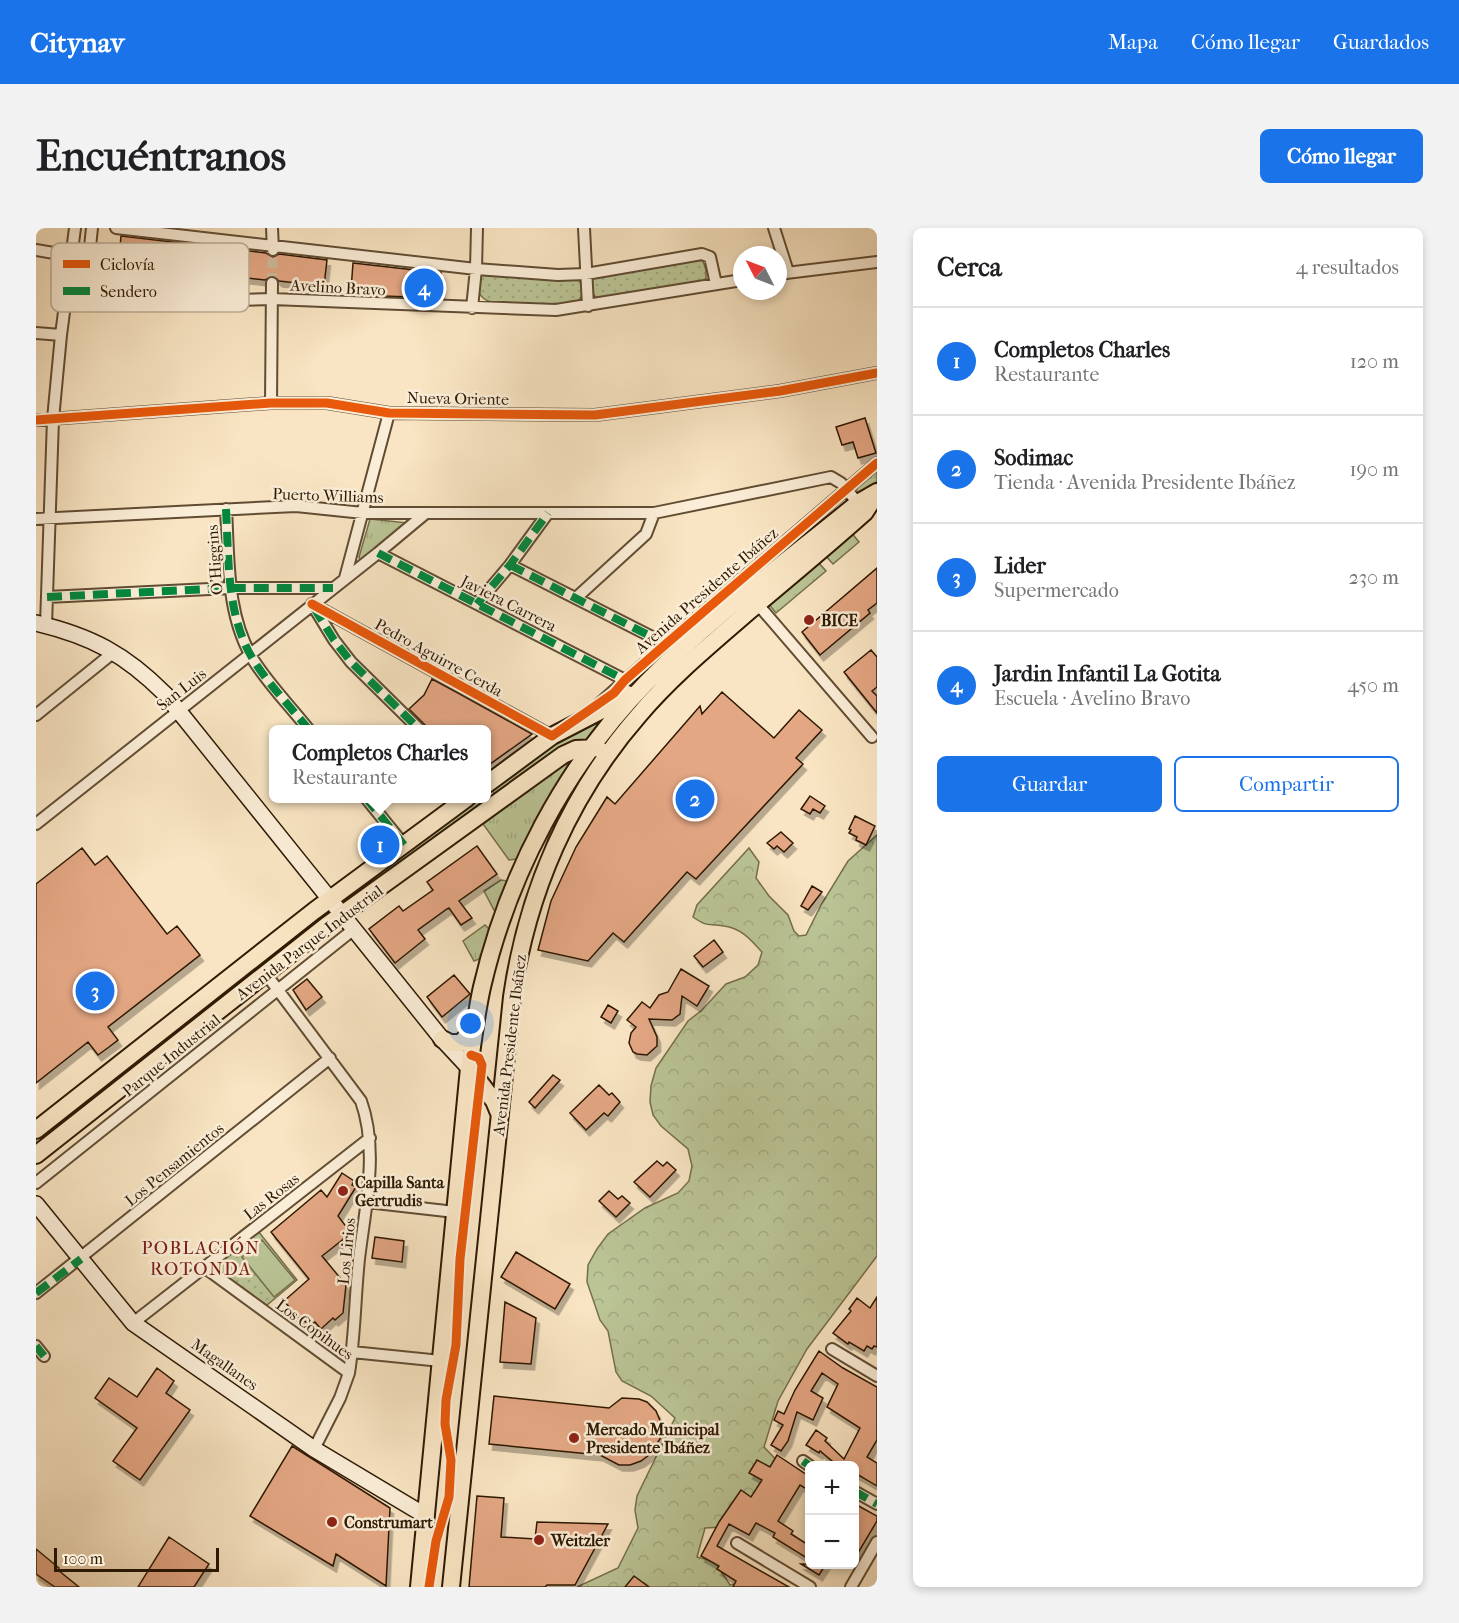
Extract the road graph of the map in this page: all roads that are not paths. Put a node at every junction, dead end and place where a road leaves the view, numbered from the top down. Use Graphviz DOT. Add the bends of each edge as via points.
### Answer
graph roads {
  1 [pos="75,228"];
  2 [pos="92,228"];
  3 [pos="116,228"];
  4 [pos="272,228"];
  5 [pos="477,228"];
  6 [pos="584,228"];
  7 [pos="774,228"];
  8 [pos="159,230"];
  9 [pos="73,243"];
  10 [pos="90,243"];
  11 [pos="246,243"];
  12 [pos="249,243"];
  13 [pos="778,246"];
  14 [pos="273,247"];
  15 [pos="36,250"];
  16 [pos="51,253"];
  17 [pos="877,262"];
  18 [pos="476,269"];
  19 [pos="787,273"];
  20 [pos="586,274"];
  21 [pos="733,281"];
  22 [pos="272,284"];
  23 [pos="716,284"];
  24 [pos="272,299"];
  25 [pos="249,300"];
  26 [pos="588,306"];
  27 [pos="472,308"];
  28 [pos="64,312"];
  29 [pos="36,333"];
  30 [pos="61,335"];
  31 [pos="877,373"];
  32 [pos="271,403"];
  33 [pos="389,413"];
  34 [pos="53,419"];
  35 [pos="36,420"];
  36 [pos="877,463"];
  37 [pos="846,490"];
  38 [pos="877,492"];
  39 [pos="858,503"];
  40 [pos="226,509"];
  41 [pos="363,513"];
  42 [pos="426,513"];
  43 [pos="548,513"];
  44 [pos="654,513"];
  45 [pos="50,518"];
  46 [pos="36,519"];
  47 [pos="378,553"];
  48 [pos="510,565"];
  49 [pos="345,578"];
  50 [pos="230,588"];
  51 [pos="333,588"];
  52 [pos="47,597"];
  53 [pos="576,598"];
  54 [pos="753,599"];
  55 [pos="312,604"];
  56 [pos="477,604"];
  57 [pos="41,624"];
  58 [pos="666,644"];
  59 [pos="114,652"];
  60 [pos="250,654"];
  61 [pos="652,678"];
  62 [pos="625,680"];
  63 [pos="179,710"];
  64 [pos="36,715"];
  65 [pos="306,725"];
  66 [pos="416,725"];
  67 [pos="552,736"];
  68 [pos="873,737"];
  69 [pos="618,741"];
  70 [pos="592,748"];
  71 [pos="491,780"];
  72 [pos="491,795"];
  73 [pos="370,803"];
  74 [pos="460,803"];
  75 [pos="492,806"];
  76 [pos="36,824"];
  77 [pos="404,845"];
  78 [pos="330,899"];
  79 [pos="342,915"];
  80 [pos="354,929"];
  81 [pos="266,974"];
  82 [pos="278,989"];
  83 [pos="474,1028"];
  84 [pos="442,1039"];
  85 [pos="330,1058"];
  86 [pos="469,1068"];
  87 [pos="500,1114"];
  88 [pos="36,1130"];
  89 [pos="370,1138"];
  90 [pos="36,1155"];
  91 [pos="36,1183"];
  92 [pos="367,1202"];
  93 [pos="36,1204"];
  94 [pos="455,1212"];
  95 [pos="81,1259"];
  96 [pos="204,1267"];
  97 [pos="36,1293"];
  98 [pos="134,1323"];
  99 [pos="36,1346"];
  100 [pos="832,1349"];
  101 [pos="352,1352"];
  102 [pos="44,1356"];
  103 [pos="441,1361"];
  104 [pos="349,1373"];
  105 [pos="877,1376"];
  106 [pos="314,1449"];
  107 [pos="859,1493"];
  108 [pos="877,1504"];
  109 [pos="426,1516"];
  110 [pos="457,1518"];
  111 [pos="877,1542"];
  112 [pos="737,1544"];
  113 [pos="420,1587"];
  114 [pos="451,1587"];
  115 [pos="810,1587"];
  116 [pos="851,1587"];
  1 -- 9 [label="street"];
  2 -- 10 [label="street"];
  3 -- 8 [label="street, Avelino Bravo"];
  4 -- 14 [label="street"];
  5 -- 18 [label="street"];
  6 -- 20 [label="street"];
  7 -- 13 [label="street"];
  8 -- 11 [label="street, Avelino Bravo"];
  12 -- 14 [label="street, Avelino Bravo"];
  14 -- 18 [label="street, Avelino Bravo"];
  15 -- 16 [label="street"];
  17 -- 19 [label="street"];
  18 -- 20 [label="street, Avelino Bravo"];
  18 -- 27 [label="street"];
  20 -- 23 [label="street, Avelino Bravo" via="702,254 710,257"];
  20 -- 26 [label="street"];
  21 -- 23 [label="street, Avelino Bravo"];
  22 -- 24 [label="street"];
  23 -- 26 [label="street, Avelino Bravo"];
  24 -- 25 [label="street, Avelino Bravo"];
  24 -- 27 [label="street, Avelino Bravo"];
  24 -- 32 [label="street"];
  26 -- 27 [label="street, Avelino Bravo" via="556,310"];
  28 -- 30 [label="street"];
  29 -- 30 [label="street"];
  30 -- 34 [label="street"];
  31 -- 33 [label="street, Nueva Oriente" via="780,391 595,414"];
  32 -- 33 [label="street, Nueva Oriente" via="327,403"];
  32 -- 34 [label="street, Nueva Oriente"];
  33 -- 41 [label="street"];
  34 -- 35 [label="street, Nueva Oriente"];
  34 -- 45 [label="street"];
  36 -- 37 [label="street, Avenida Presidente Ibáñez"];
  37 -- 39 [label="street"];
  37 -- 44 [label="street, Puerto Williams" via="831,477 819,478"];
  37 -- 58 [label="street, Avenida Presidente Ibáñez"];
  38 -- 39 [label="main road, Avenida Presidente Ibáñez"];
  38 -- 54 [label="main road, Avenida Presidente Ibáñez" via="865,512"];
  39 -- 54 [label="main road, Avenida Presidente Ibáñez"];
  40 -- 41 [label="street, Puerto Williams" via="296,506"];
  40 -- 45 [label="street, Puerto Williams"];
  40 -- 50 [label="street, O'Higgins"];
  41 -- 42 [label="street, Puerto Williams"];
  41 -- 49 [label="street"];
  42 -- 43 [label="street, Puerto Williams"];
  42 -- 47 [label="street, San Luis"];
  43 -- 44 [label="street, Puerto Williams"];
  43 -- 48 [label="street"];
  44 -- 53 [label="street" via="646,534"];
  45 -- 46 [label="street, Puerto Williams"];
  45 -- 52 [label="street"];
  47 -- 49 [label="street, San Luis"];
  47 -- 56 [label="street, Javiera Carrera"];
  48 -- 53 [label="street, Javiera Carrera"];
  48 -- 56 [label="street"];
  49 -- 51 [label="street, San Luis"];
  50 -- 51 [label="street"];
  50 -- 52 [label="street"];
  50 -- 60 [label="street, O'Higgins"];
  51 -- 55 [label="street, San Luis"];
  52 -- 57 [label="street"];
  53 -- 58 [label="street, Javiera Carrera"];
  54 -- 61 [label="main road, Avenida Presidente Ibáñez"];
  54 -- 68 [label="street"];
  54 -- 69 [label="main road, Avenida Presidente Ibáñez" via="638,715"];
  55 -- 60 [label="street, San Luis"];
  55 -- 66 [label="street" via="351,662"];
  55 -- 67 [label="street, Pedro Aguirre Cerda"];
  56 -- 62 [label="street, Javiera Carrera"];
  57 -- 59 [label="street"];
  58 -- 62 [label="street, Avenida Presidente Ibáñez"];
  59 -- 63 [label="street" via="149,678"];
  59 -- 64 [label="street"];
  60 -- 63 [label="street, San Luis"];
  60 -- 65 [label="street, O'Higgins"];
  61 -- 67 [label="main road" via="610,706"];
  61 -- 70 [label="main road, Avenida Presidente Ibáñez"];
  62 -- 67 [label="street, Avenida Presidente Ibáñez" via="603,702"];
  63 -- 76 [label="street, San Luis"];
  63 -- 78 [label="street"];
  67 -- 71 [label="main road"];
  69 -- 70 [label="main road, Avenida Parque Industrial"];
  69 -- 87 [label="main road, Avenida Presidente Ibáñez" via="564,827 529,914 514,983"];
  70 -- 75 [label="main road, Avenida Parque Industrial" via="567,752"];
  70 -- 83 [label="main road, Avenida Presidente Ibáñez" via="558,798 525,860 492,952"];
  72 -- 75 [label="main road"];
  73 -- 77 [label="street"];
  74 -- 77 [label="main road, Avenida Parque Industrial"];
  75 -- 79 [label="main road, Avenida Parque Industrial"];
  77 -- 78 [label="main road, Avenida Parque Industrial"];
  78 -- 79 [label="street"];
  78 -- 88 [label="main road, Avenida Parque Industrial"];
  79 -- 80 [label="street"];
  79 -- 81 [label="main road, Avenida Parque Industrial"];
  80 -- 82 [label="street, Parque Industrial"];
  80 -- 84 [label="street"];
  81 -- 82 [label="street, Los Lirios"];
  81 -- 90 [label="main road, Avenida Parque Industrial"];
  82 -- 85 [label="street, Los Lirios"];
  82 -- 91 [label="street, Parque Industrial"];
  83 -- 84 [label="main road" via="460,1043"];
  83 -- 86 [label="main road, Avenida Presidente Ibáñez"];
  84 -- 86 [label="street"];
  85 -- 89 [label="street, Los Lirios" via="361,1101"];
  85 -- 95 [label="street, Los Pensamientos"];
  86 -- 87 [label="main road"];
  86 -- 94 [label="main road, Avenida Presidente Ibáñez"];
  87 -- 110 [label="main road, Avenida Presidente Ibáñez"];
  89 -- 92 [label="street, Los Lirios"];
  89 -- 96 [label="street, Las Rosas"];
  92 -- 94 [label="street"];
  92 -- 101 [label="street, Los Lirios"];
  93 -- 95 [label="street, Magallanes"];
  94 -- 103 [label="main road, Avenida Presidente Ibáñez"];
  95 -- 97 [label="street, Los Pensamientos"];
  95 -- 98 [label="street, Magallanes"];
  96 -- 98 [label="street, Las Rosas"];
  96 -- 104 [label="street, Los Copihues"];
  98 -- 106 [label="street, Magallanes"];
  99 -- 102 [label="street"];
  100 -- 105 [label="street"];
  101 -- 103 [label="street, Los Copihues"];
  101 -- 104 [label="street, Los Lirios"];
  103 -- 109 [label="main road, Avenida Presidente Ibáñez"];
  104 -- 106 [label="street, Los Lirios"];
  106 -- 109 [label="street, Magallanes"];
  107 -- 108 [label="street"];
  109 -- 110 [label="main road" via="432,1520"];
  109 -- 113 [label="main road, Avenida Presidente Ibáñez"];
  110 -- 114 [label="main road, Avenida Presidente Ibáñez"];
  111 -- 116 [label="street"];
  112 -- 115 [label="street"];
}
